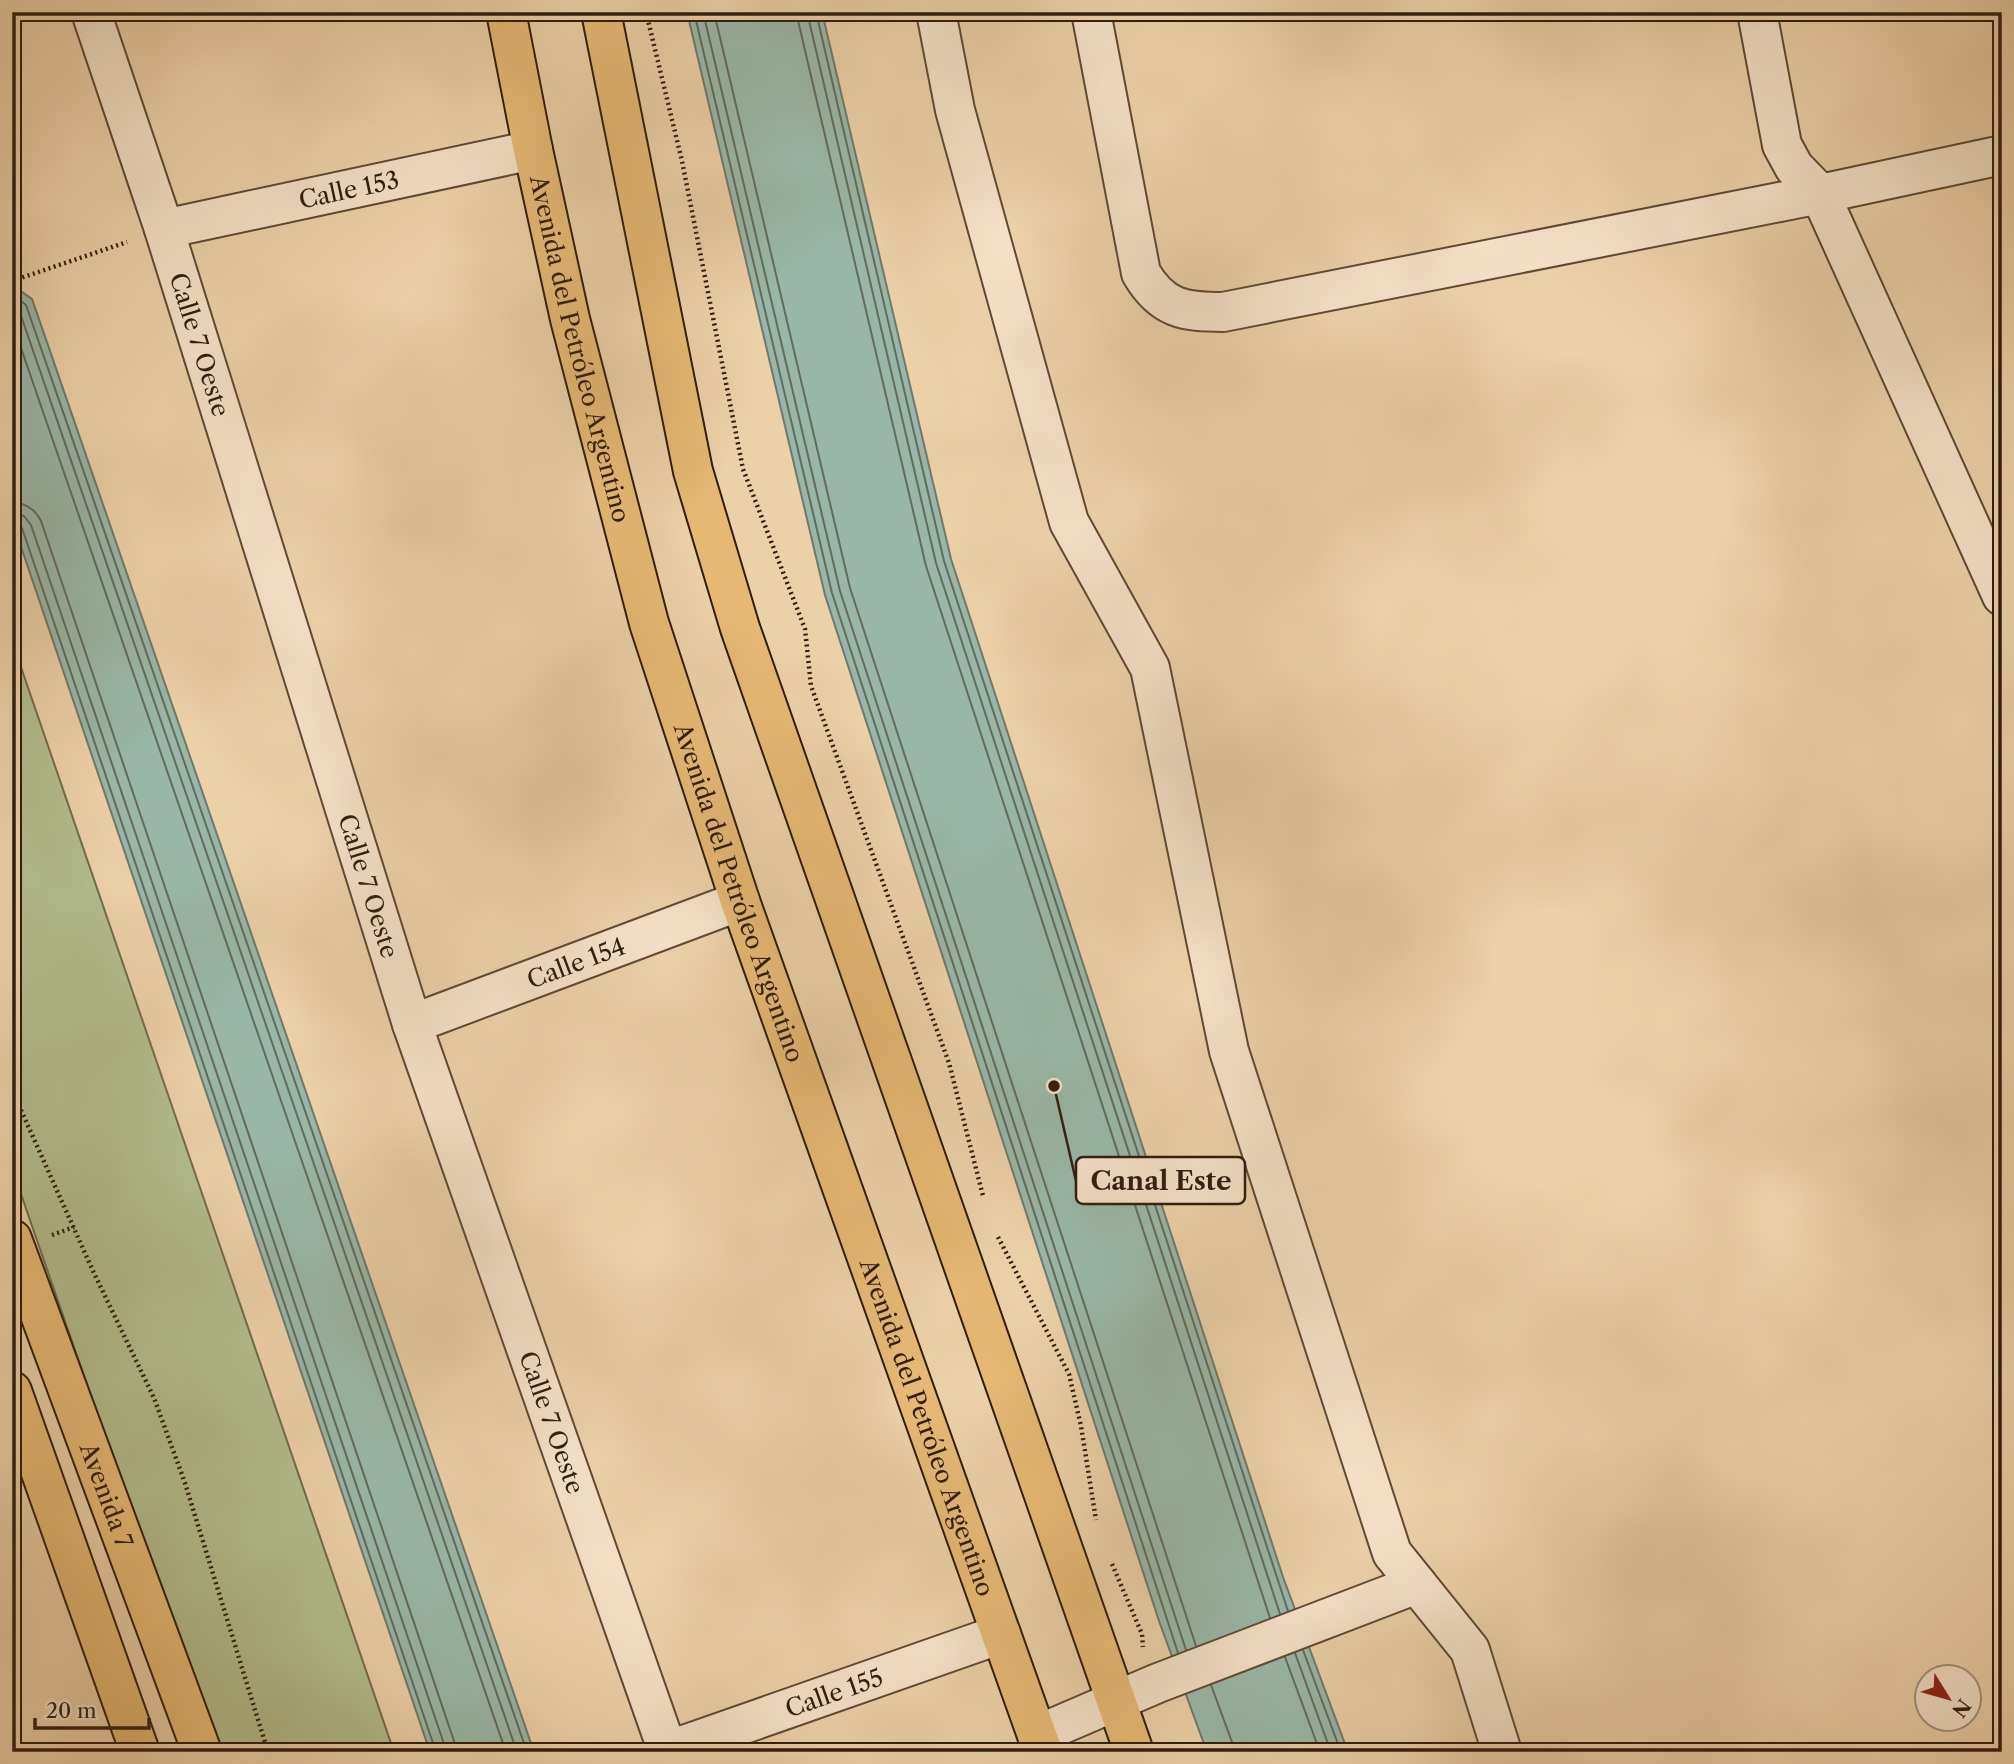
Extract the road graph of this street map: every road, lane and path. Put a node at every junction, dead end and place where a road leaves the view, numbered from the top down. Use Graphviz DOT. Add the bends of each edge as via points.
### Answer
graph roads {
  1 [pos="91,12"];
  2 [pos="506,12"];
  3 [pos="601,12"];
  4 [pos="646,12"];
  5 [pos="936,12"];
  6 [pos="1091,12"];
  7 [pos="1757,12"];
  8 [pos="533,150"];
  9 [pos="2002,155"];
  10 [pos="1820,194"];
  11 [pos="164,229"];
  12 [pos="12,281"];
  13 [pos="2002,596"];
  14 [pos="740,901"];
  15 [pos="412,1024"];
  16 [pos="12,1090"];
  17 [pos="986,1207"];
  18 [pos="995,1231"];
  19 [pos="12,1239"];
  20 [pos="19,1282"];
  21 [pos="12,1391"];
  22 [pos="1099,1532"];
  23 [pos="1110,1557"];
  24 [pos="1417,1584"];
  25 [pos="1001,1634"];
  26 [pos="1140,1690"];
  27 [pos="1040,1743"];
  28 [pos="668,1751"];
  29 [pos="140,1752"];
  30 [pos="202,1752"];
  31 [pos="268,1752"];
  32 [pos="1134,1752"];
  33 [pos="1502,1752"];
  1 -- 11 [label="street, Calle 7 Oeste"];
  2 -- 8 [label="main road, Avenida del Petróleo Argentino"];
  3 -- 26 [label="main road" via="693,471 740,628"];
  4 -- 17 [label="path" via="682,161 743,469 805,628 811,686 949,1063"];
  5 -- 24 [label="street" via="955,110 1069,522 1150,668 1229,1051 1392,1553"];
  6 -- 10 [label="street" via="1141,273 1152,291 1168,303 1195,312 1223,312"];
  7 -- 10 [label="street" via="1782,145 1794,167"];
  8 -- 11 [label="street, Calle 153"];
  8 -- 14 [label="main road, Avenida del Petróleo Argentino" via="569,319 649,623"];
  9 -- 10 [label="street"];
  10 -- 13 [label="street"];
  11 -- 12 [label="path"];
  11 -- 15 [label="street, Calle 7 Oeste"];
  14 -- 15 [label="street, Calle 154"];
  14 -- 25 [label="main road, Avenida del Petróleo Argentino"];
  15 -- 28 [label="street, Calle 7 Oeste"];
  16 -- 31 [label="path" via="154,1398"];
  18 -- 22 [label="path" via="1069,1374"];
  19 -- 20 [label="main road, Avenida 7"];
  20 -- 30 [label="main road, Avenida 7"];
  21 -- 29 [label="main road"];
  23 -- 26 [label="path" via="1142,1634"];
  24 -- 26 [label="street"];
  24 -- 33 [label="street" via="1470,1650"];
  25 -- 27 [label="main road, Avenida del Petróleo Argentino"];
  25 -- 28 [label="street, Calle 155"];
  26 -- 27 [label="street"];
  26 -- 32 [label="main road"];
}
